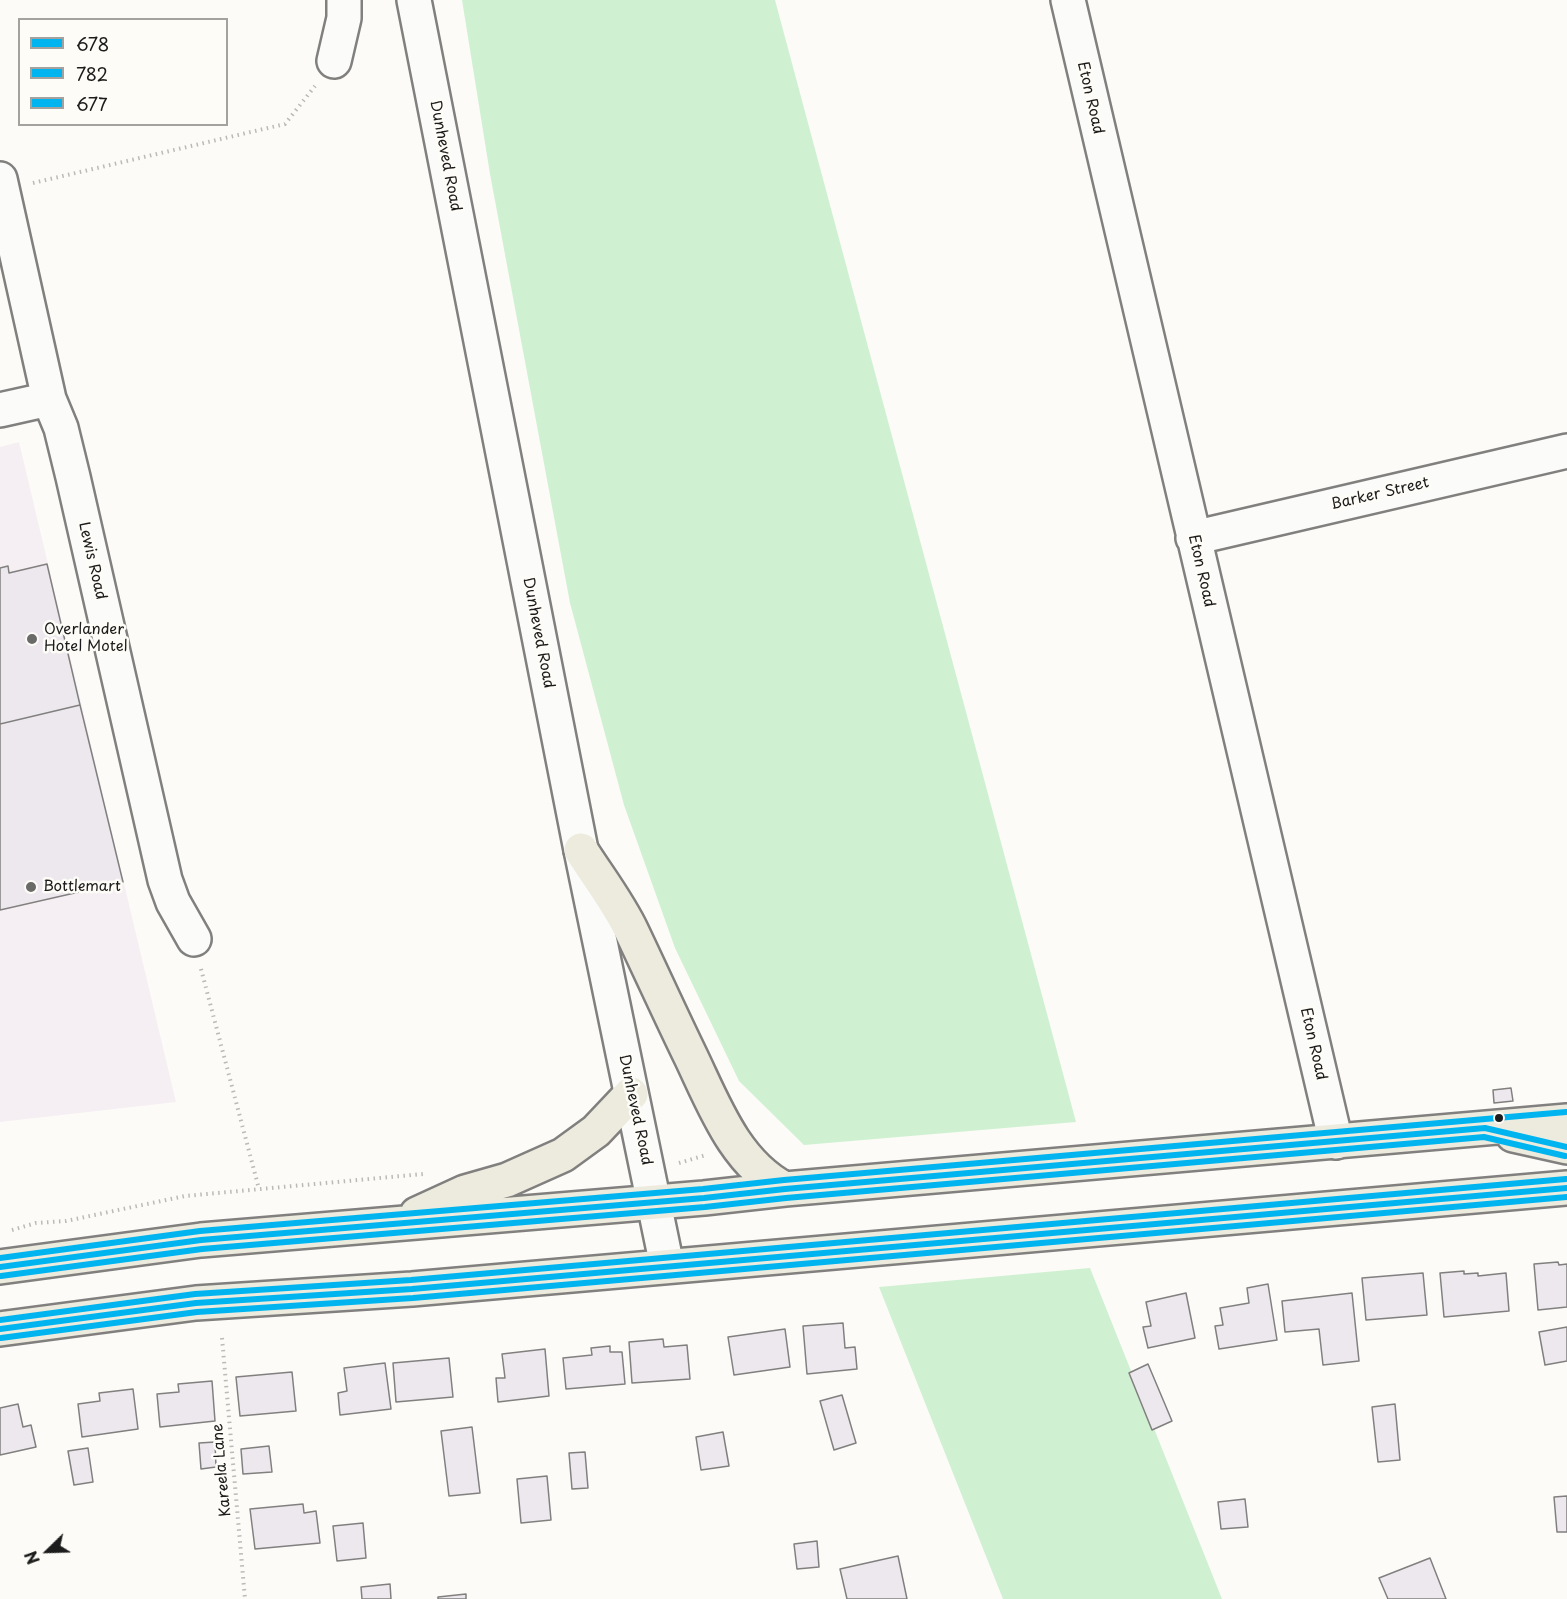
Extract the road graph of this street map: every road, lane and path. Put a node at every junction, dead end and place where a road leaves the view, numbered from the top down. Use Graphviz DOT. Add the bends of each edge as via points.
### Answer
graph roads {
  1 [pos="344,0"];
  2 [pos="414,0"];
  3 [pos="1068,0"];
  4 [pos="334,61"];
  5 [pos="12,182"];
  6 [pos="50,399"];
  7 [pos="0,410"];
  8 [pos="1567,451"];
  9 [pos="1193,538"];
  10 [pos="581,850"];
  11 [pos="194,939"];
  12 [pos="631,1094"];
  13 [pos="1567,1121"];
  14 [pos="1485,1128"];
  15 [pos="1336,1142"];
  16 [pos="1567,1147"];
  17 [pos="712,1153"];
  18 [pos="681,1163"];
  19 [pos="434,1173"];
  20 [pos="1567,1188"];
  21 [pos="259,1189"];
  22 [pos="785,1189"];
  23 [pos="654,1202"];
  24 [pos="397,1224"];
  25 [pos="7,1231"];
  26 [pos="667,1266"];
  27 [pos="0,1267"];
  28 [pos="0,1329"];
  29 [pos="222,1338"];
  30 [pos="245,1599"];
  1 -- 4 [label="street"];
  2 -- 10 [label="street, Dunheved Road"];
  3 -- 9 [label="street, Eton Road"];
  4 -- 5 [label="path" via="285,124"];
  5 -- 6 [label="street, Lewis Road"];
  6 -- 7 [label="street"];
  6 -- 11 [label="street, Lewis Road" via="62,428 165,880"];
  8 -- 9 [label="street, Barker Street"];
  9 -- 15 [label="street, Eton Road"];
  10 -- 12 [label="street, Dunheved Road"];
  10 -- 22 [label="highway" via="631,930 735,1143 769,1181"];
  11 -- 21 [label="path"];
  12 -- 23 [label="street, Dunheved Road"];
  12 -- 24 [label="highway" via="596,1131 552,1161 465,1192"];
  13 -- 14 [label="highway"];
  14 -- 15 [label="highway"];
  14 -- 16 [label="highway"];
  15 -- 22 [label="highway"];
  17 -- 18 [label="path"];
  19 -- 21 [label="path"];
  20 -- 26 [label="highway"];
  21 -- 25 [label="path" via="185,1196"];
  22 -- 23 [label="highway"];
  23 -- 24 [label="highway"];
  23 -- 26 [label="street, Dunheved Road"];
  24 -- 27 [label="highway" via="201,1240"];
  26 -- 28 [label="highway" via="196,1303"];
  29 -- 30 [label="path, Kareela Lane"];
}
